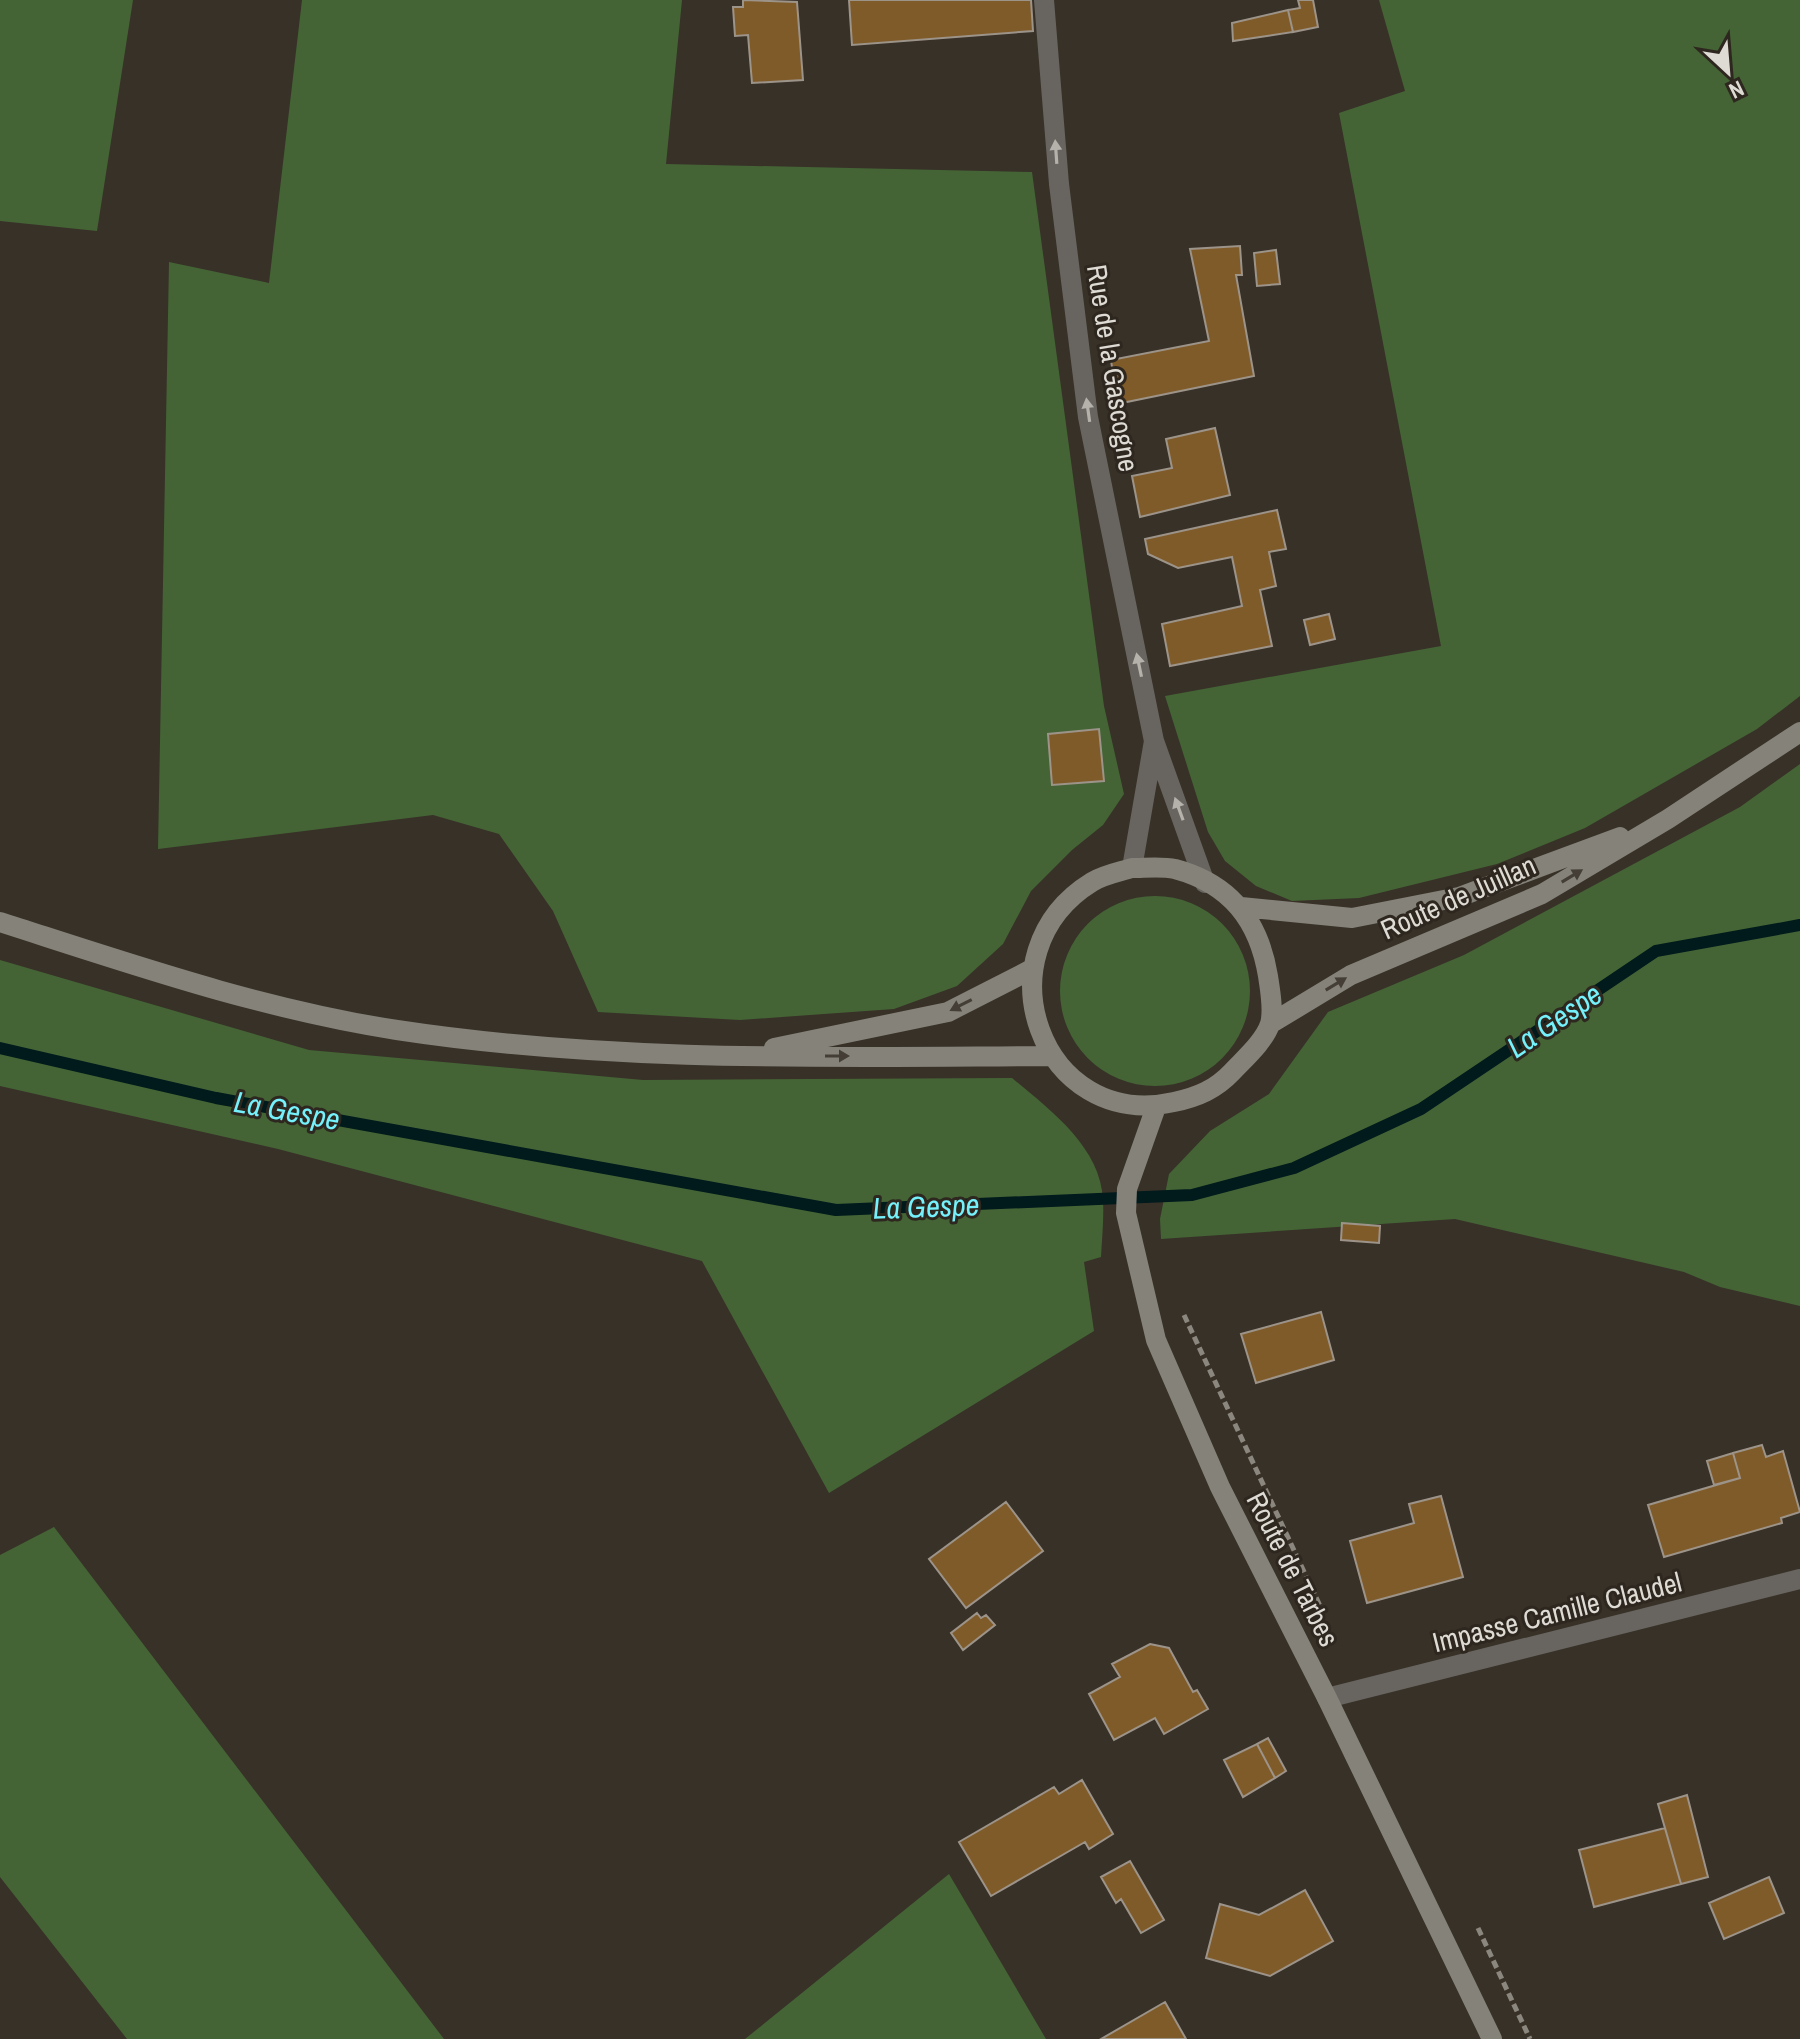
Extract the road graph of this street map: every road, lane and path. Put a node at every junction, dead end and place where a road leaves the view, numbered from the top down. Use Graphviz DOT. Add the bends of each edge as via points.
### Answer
graph roads {
  1 [pos="1044,0"];
  2 [pos="1800,732"];
  3 [pos="1154,741"];
  4 [pos="1668,819"];
  5 [pos="1132,868"];
  6 [pos="1205,883"];
  7 [pos="1241,907"];
  8 [pos="0,922"];
  9 [pos="1030,970"];
  10 [pos="1270,1024"];
  11 [pos="731,1056"];
  12 [pos="1051,1056"];
  13 [pos="1156,1107"];
  14 [pos="1182,1311"];
  15 [pos="1800,1579"];
  16 [pos="1326,1620"];
  17 [pos="1327,1698"];
  18 [pos="1470,1913"];
  19 [pos="1492,2039"];
  20 [pos="1530,2039"];
  3 -- 1 [label="street, Rue de la Gascogne, one-way" via="1088,417 1059,184"];
  2 -- 4 [label="main road, Route de Juillan"];
  3 -- 5 [label="street, Rue de la Gascogne"];
  6 -- 3 [label="street, Rue de la Gascogne, one-way"];
  4 -- 7 [label="main road, Route de Juillan" via="1459,897 1352,918"];
  10 -- 4 [label="main road, Route de Juillan, one-way" via="1351,975 1542,894"];
  5 -- 6 [label="main road" via="1174,869"];
  5 -- 9 [label="main road" via="1093,880 1061,907 1044,930"];
  6 -- 7 [label="main road"];
  7 -- 10 [label="main road" via="1263,943"];
  8 -- 11 [label="main road" via="228,995 397,1030 552,1047"];
  9 -- 11 [label="main road, one-way" via="948,1012"];
  9 -- 12 [label="main road" via="1033,1018"];
  10 -- 13 [label="main road" via="1221,1083 1197,1097"];
  11 -- 12 [label="main road, one-way"];
  12 -- 13 [label="main road" via="1088,1090 1127,1105"];
  13 -- 17 [label="main road, Route de Tarbes" via="1127,1189 1130,1238 1156,1340 1220,1487"];
  14 -- 16 [label="path"];
  15 -- 17 [label="street, Impasse Camille Claudel"];
  17 -- 19 [label="main road, Route de Tarbes"];
  18 -- 20 [label="path"];
}
